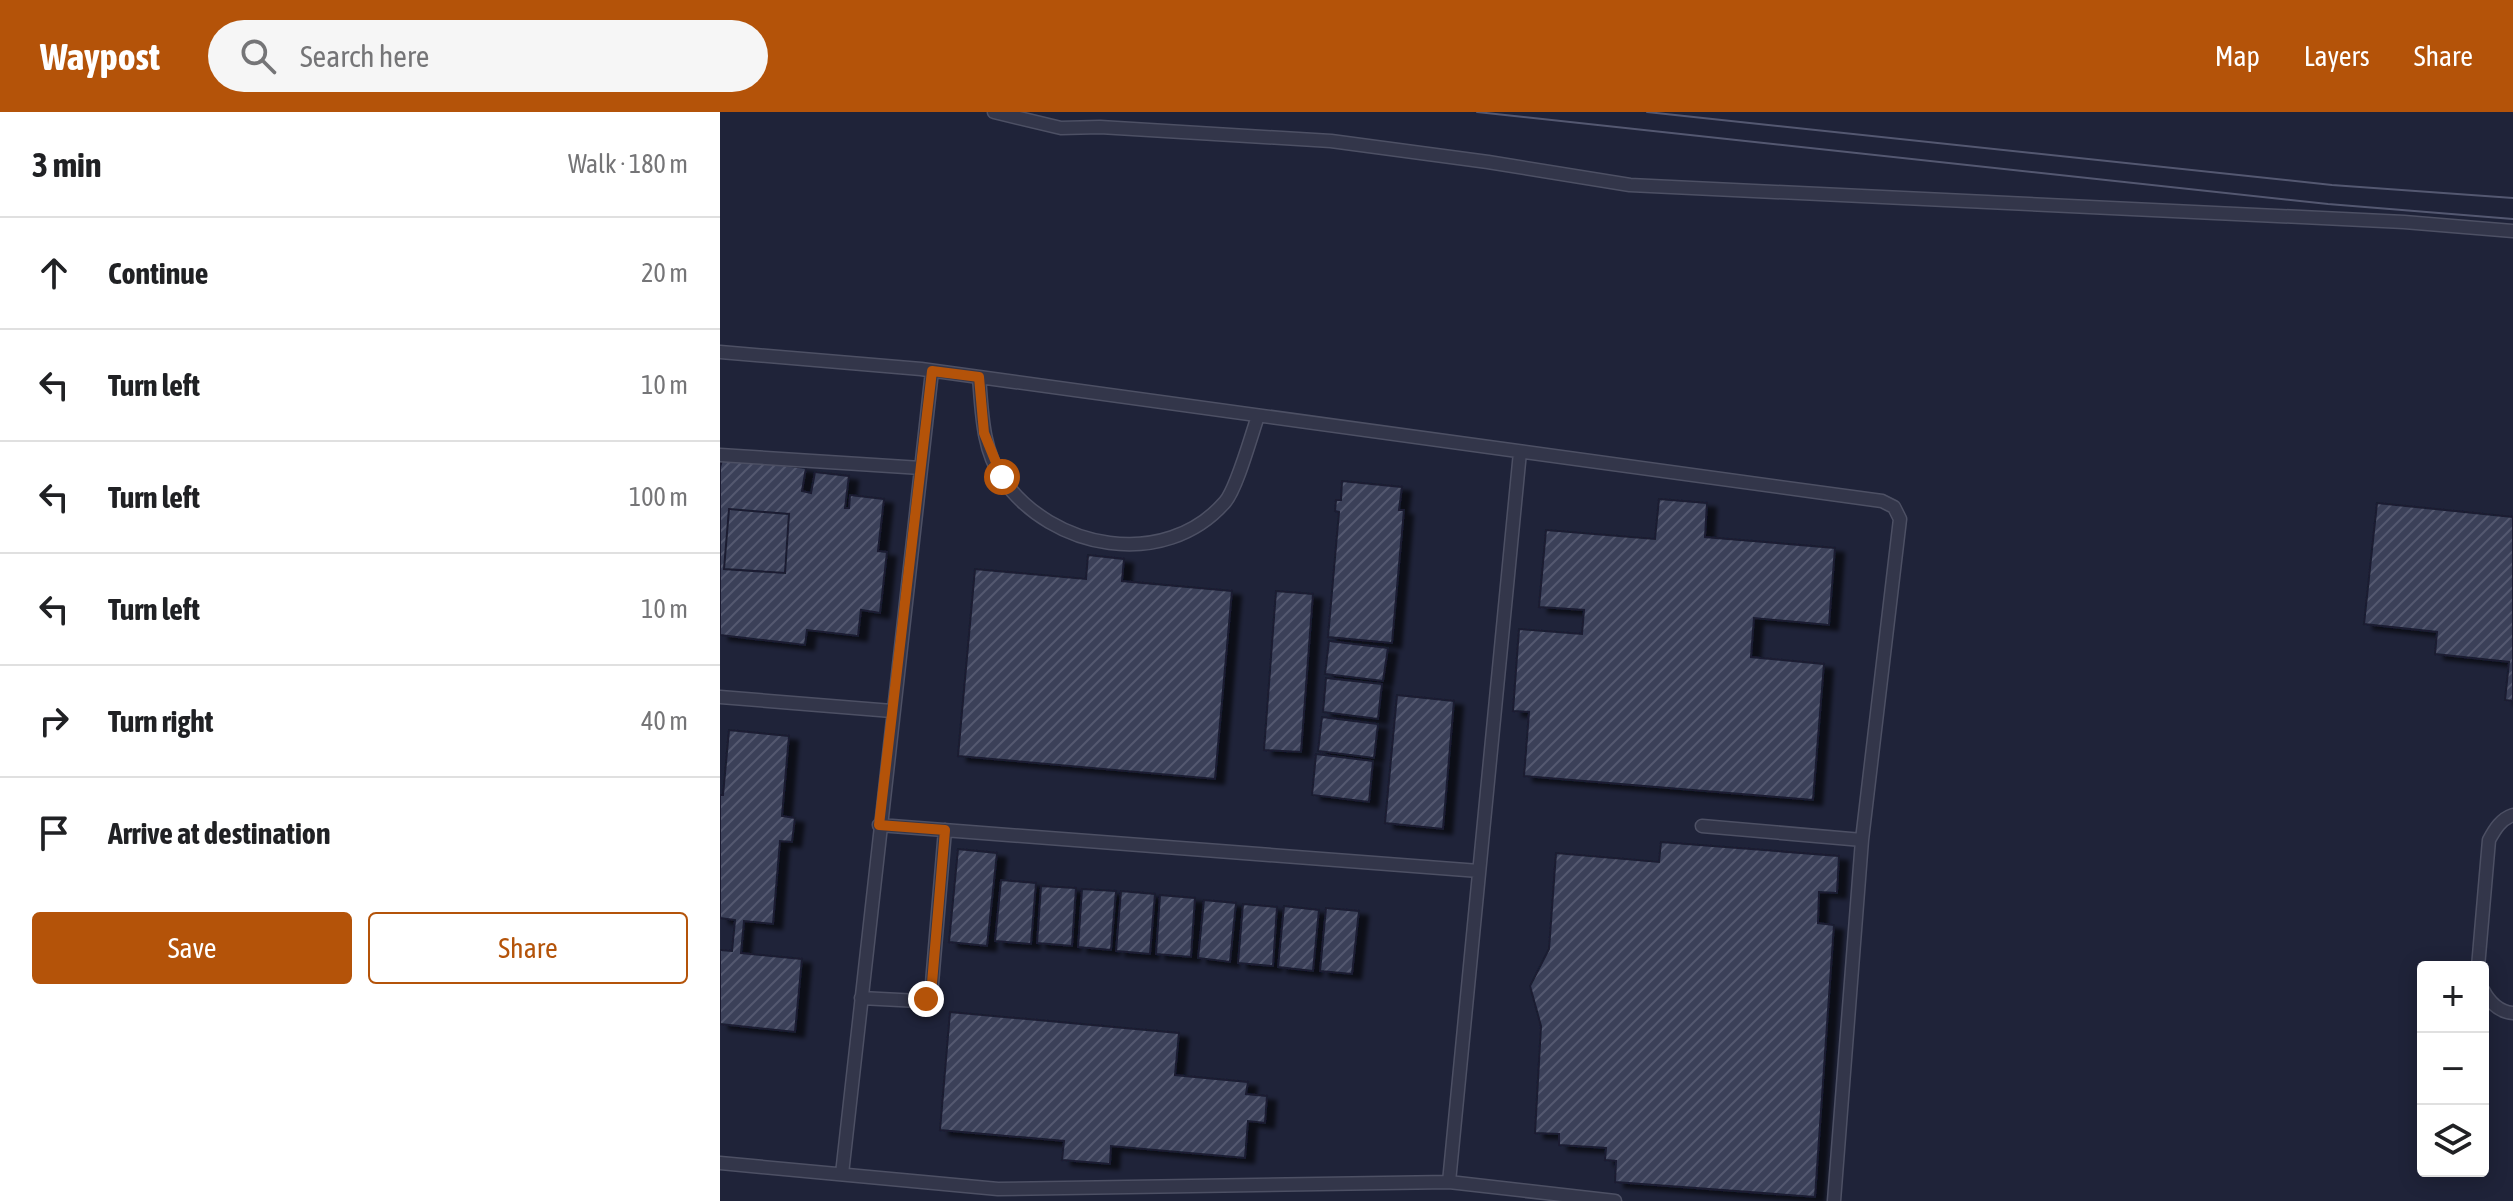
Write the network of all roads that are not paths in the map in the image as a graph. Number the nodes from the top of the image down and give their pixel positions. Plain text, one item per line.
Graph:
1 (994, 112) edge
2 (2513, 231) edge
3 (720, 352) edge
4 (932, 371) junction
5 (979, 377) junction
6 (1258, 416) junction
7 (1520, 452) junction
8 (720, 455) edge
9 (921, 468) junction
10 (720, 697) edge
11 (892, 711) junction
12 (2513, 815) edge
13 (879, 825) junction
14 (1702, 826) dead end
15 (945, 830) junction
16 (1862, 840) junction
17 (1479, 871) junction
18 (2479, 961) edge
19 (861, 998) junction
20 (2489, 1002) edge
21 (2513, 1013) edge
22 (720, 1163) edge
23 (842, 1174) junction
24 (1449, 1182) junction
25 (1615, 1201) edge
26 (1834, 1201) edge

1 - 2 lane
3 - 4 lane
4 - 5 lane
4 - 9 lane
5 - 6 lane
5 - 6 lane
6 - 7 lane
7 - 16 lane
7 - 17 lane
8 - 9 lane
9 - 11 lane
10 - 11 lane
11 - 13 lane
12 - 18 lane
13 - 15 lane
13 - 19 lane
14 - 16 lane
15 - 17 lane
15 - 19 lane
16 - 26 lane
17 - 24 lane
19 - 23 lane
20 - 21 lane
22 - 23 lane
23 - 24 lane
24 - 25 lane

